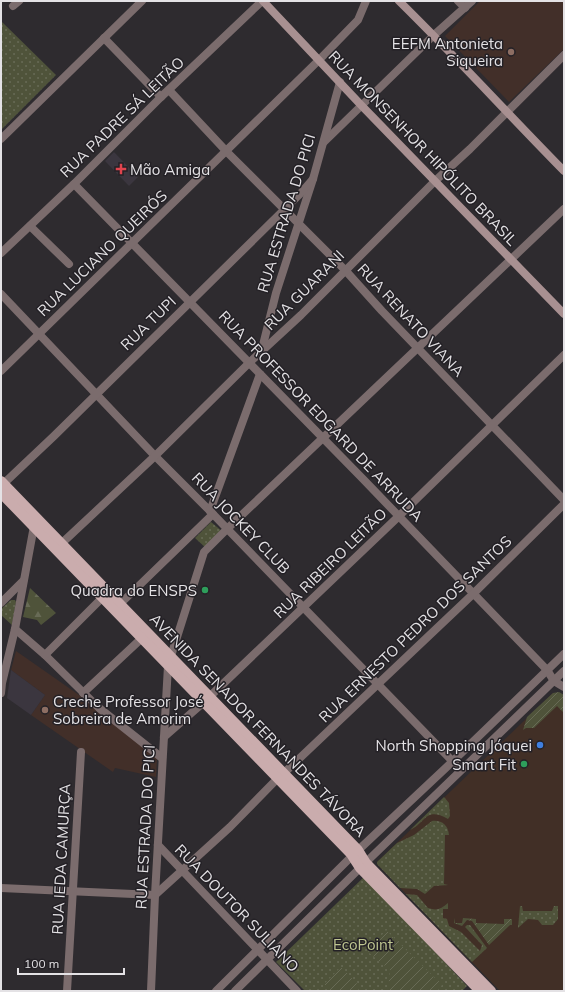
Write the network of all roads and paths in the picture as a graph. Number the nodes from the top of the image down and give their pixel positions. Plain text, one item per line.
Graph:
1 (142, 1) edge
2 (263, 1) edge
3 (366, 1) edge
4 (399, 1) edge
5 (458, 1) edge
6 (472, 1) edge
7 (465, 8) junction
8 (434, 35) junction
9 (104, 38) junction
10 (564, 55) edge
11 (319, 60) junction
12 (340, 82) junction
13 (169, 90) junction
14 (160, 97) junction
15 (361, 105) junction
16 (506, 112) junction
17 (1, 139) edge
18 (324, 142) junction
19 (227, 152) junction
20 (564, 171) edge
21 (313, 179) junction
22 (435, 181) junction
23 (74, 184) junction
24 (284, 209) junction
25 (564, 209) edge
26 (298, 225) junction
27 (30, 226) junction
28 (132, 244) junction
29 (1, 253) edge
30 (512, 260) junction
31 (69, 264) dead end
32 (345, 270) junction
33 (1, 294) edge
34 (190, 302) junction
35 (564, 314) edge
36 (40, 334) junction
37 (417, 348) junction
38 (261, 353) junction
39 (564, 355) edge
40 (249, 363) junction
41 (1, 371) edge
42 (260, 374) junction
43 (96, 394) junction
44 (492, 426) junction
45 (323, 439) junction
46 (156, 456) junction
47 (2, 486) edge
48 (564, 500) edge
49 (564, 504) edge
50 (212, 512) junction
51 (399, 516) junction
52 (34, 526) junction
53 (227, 529) junction
54 (62, 543) junction
55 (23, 581) junction
56 (473, 594) junction
57 (103, 597) junction
58 (1, 602) edge
59 (120, 604) junction
60 (304, 607) junction
61 (15, 629) junction
62 (142, 638) junction
63 (564, 654) edge
64 (45, 655) junction
65 (169, 661) junction
66 (547, 670) junction
67 (564, 673) edge
68 (554, 681) junction
69 (377, 683) junction
70 (1, 684) edge
71 (564, 687) edge
72 (1, 693) edge
73 (83, 693) junction
74 (207, 699) junction
75 (164, 737) junction
76 (81, 752) dead end
77 (162, 758) junction
78 (452, 762) junction
79 (461, 770) junction
80 (281, 775) junction
81 (158, 845) junction
82 (355, 853) junction
83 (363, 865) junction
84 (183, 871) junction
85 (1, 888) edge
86 (73, 890) junction
87 (155, 895) junction
88 (258, 951) junction
89 (267, 960) junction
90 (67, 991) edge
91 (151, 991) edge
92 (216, 991) edge
93 (235, 991) edge
94 (297, 991) edge
95 (480, 991) edge
96 (491, 991) edge

1 - 9 street
2 - 11 main road, RUA MONSENHOR HIPÓLITO BRASIL
2 - 13 street, RUA PADRE SÁ LEITÃO
3 - 11 street, RUA LUCIANO QUEIRÓS
4 - 8 main road
5 - 7 street
6 - 7 street
7 - 8 street
8 - 15 street
8 - 16 main road
9 - 14 street
9 - 17 street
10 - 16 street, RUA GUARANI
11 - 12 main road, RUA MONSENHOR HIPÓLITO BRASIL
11 - 19 street, RUA LUCIANO QUEIRÓS
12 - 15 main road, RUA MONSENHOR HIPÓLITO BRASIL
12 - 18 street, RUA ESTRADA DO PICI
13 - 14 street, RUA PADRE SÁ LEITÃO
13 - 19 street, RUA RENATO VIANA
14 - 23 street, RUA PADRE SÁ LEITÃO
15 - 18 street
15 - 22 main road, RUA MONSENHOR HIPÓLITO BRASIL
16 - 20 main road
16 - 22 street, RUA GUARANI
18 - 21 street, RUA ESTRADA DO PICI
19 - 24 street, RUA RENATO VIANA
19 - 28 street, RUA LUCIANO QUEIRÓS
21 - 24 street, RUA TUPI
21 - 26 street, RUA ESTRADA DO PICI
22 - 30 main road, RUA MONSENHOR HIPÓLITO BRASIL
22 - 32 street, RUA GUARANI
23 - 27 street, RUA PADRE SÁ LEITÃO
23 - 28 street, RUA PROFESSOR EDGARD DE ARRUDA
24 - 26 street, RUA RENATO VIANA
24 - 34 street, RUA TUPI
25 - 30 street, RUA ESTRADA DO PICI
26 - 32 street, RUA RENATO VIANA
26 - 38 street, RUA ESTRADA DO PICI
27 - 29 street, RUA PADRE SÁ LEITÃO
27 - 31 street
28 - 34 street, RUA PROFESSOR EDGARD DE ARRUDA
28 - 36 street, RUA LUCIANO QUEIRÓS
30 - 35 main road, RUA MONSENHOR HIPÓLITO BRASIL
30 - 37 street, RUA ESTRADA DO PICI
32 - 37 street, RUA RENATO VIANA
32 - 38 street, RUA GUARANI
33 - 36 street, RUA JOCKEY CLUB
34 - 40 street, RUA PROFESSOR EDGARD DE ARRUDA
34 - 43 street, RUA TUPI
36 - 41 street, RUA LUCIANO QUEIRÓS
36 - 43 street, RUA JOCKEY CLUB
37 - 44 street, RUA RENATO VIANA
37 - 45 street, RUA ESTRADA DO PICI
38 - 40 street, RUA GUARANI
39 - 44 street, RUA RIBEIRO LEITÃO
40 - 42 street, RUA PROFESSOR EDGARD DE ARRUDA
40 - 46 street, RUA GUARANI
42 - 45 street, RUA PROFESSOR EDGARD DE ARRUDA
42 - 50 street
43 - 46 street, RUA JOCKEY CLUB
43 - 47 street, RUA TUPI
44 - 48 street, RUA RENATO VIANA
44 - 51 street, RUA RIBEIRO LEITÃO
45 - 51 street, RUA PROFESSOR EDGARD DE ARRUDA
45 - 53 street, RUA ESTRADA DO PICI
46 - 50 street, RUA JOCKEY CLUB
46 - 54 street, RUA GUARANI
47 - 52 main road, AVENIDA SENADOR FERNANDES TÁVORA
47 - 54 main road, AVENIDA SENADOR FERNANDES TÁVORA
49 - 56 street, RUA ERNESTO PEDRO DOS SANTOS
50 - 53 street, RUA JOCKEY CLUB
50 - 59 street
51 - 56 street, RUA PROFESSOR EDGARD DE ARRUDA
51 - 60 street, RUA RIBEIRO LEITÃO
52 - 55 street
52 - 57 main road, AVENIDA SENADOR FERNANDES TÁVORA
53 - 60 street, RUA JOCKEY CLUB
53 - 65 street, RUA ESTRADA DO PICI
54 - 59 main road, AVENIDA SENADOR FERNANDES TÁVORA
55 - 58 street
55 - 61 street
56 - 66 street, RUA PROFESSOR EDGARD DE ARRUDA
56 - 69 street, RUA ERNESTO PEDRO DOS SANTOS
57 - 62 main road, AVENIDA SENADOR FERNANDES TÁVORA
57 - 64 street
59 - 65 main road, AVENIDA SENADOR FERNANDES TÁVORA
60 - 69 street, RUA JOCKEY CLUB
60 - 74 street, RUA RIBEIRO LEITÃO
61 - 64 street
61 - 70 street
62 - 65 main road, AVENIDA SENADOR FERNANDES TÁVORA
62 - 73 street
63 - 66 street
64 - 73 street
65 - 74 main road, AVENIDA SENADOR FERNANDES TÁVORA
65 - 75 street, RUA ESTRADA DO PICI
66 - 67 street
66 - 68 street, RUA PROFESSOR EDGARD DE ARRUDA
66 - 78 street
67 - 68 street
68 - 71 street
68 - 79 street
69 - 78 street, RUA JOCKEY CLUB
69 - 80 street, RUA ERNESTO PEDRO DOS SANTOS
70 - 72 street
73 - 77 street
74 - 75 street, RUA RIBEIRO LEITÃO
74 - 80 main road, AVENIDA SENADOR FERNANDES TÁVORA
75 - 77 street, RUA ESTRADA DO PICI
76 - 86 street, RUA IEDA CAMURÇA
77 - 81 street, RUA ESTRADA DO PICI
78 - 79 street, RUA JOCKEY CLUB
78 - 82 street
79 - 83 street
80 - 82 main road, AVENIDA SENADOR FERNANDES TÁVORA
80 - 84 street, RUA ERNESTO PEDRO DOS SANTOS
81 - 84 street, RUA DOUTOR SULIANO
81 - 87 street, RUA ESTRADA DO PICI
82 - 83 main road, AVENIDA SENADOR FERNANDES TÁVORA
82 - 88 street
83 - 89 street
83 - 95 main road, AVENIDA SENADOR FERNANDES TÁVORA
83 - 96 main road, AVENIDA SENADOR FERNANDES TÁVORA
84 - 87 street, RUA ERNESTO PEDRO DOS SANTOS
84 - 88 street, RUA DOUTOR SULIANO
85 - 86 street
86 - 87 street
86 - 90 street, RUA IEDA CAMURÇA
87 - 91 street, RUA ESTRADA DO PICI
88 - 89 street, RUA DOUTOR SULIANO
88 - 92 street
89 - 93 street
89 - 94 street, RUA DOUTOR SULIANO

